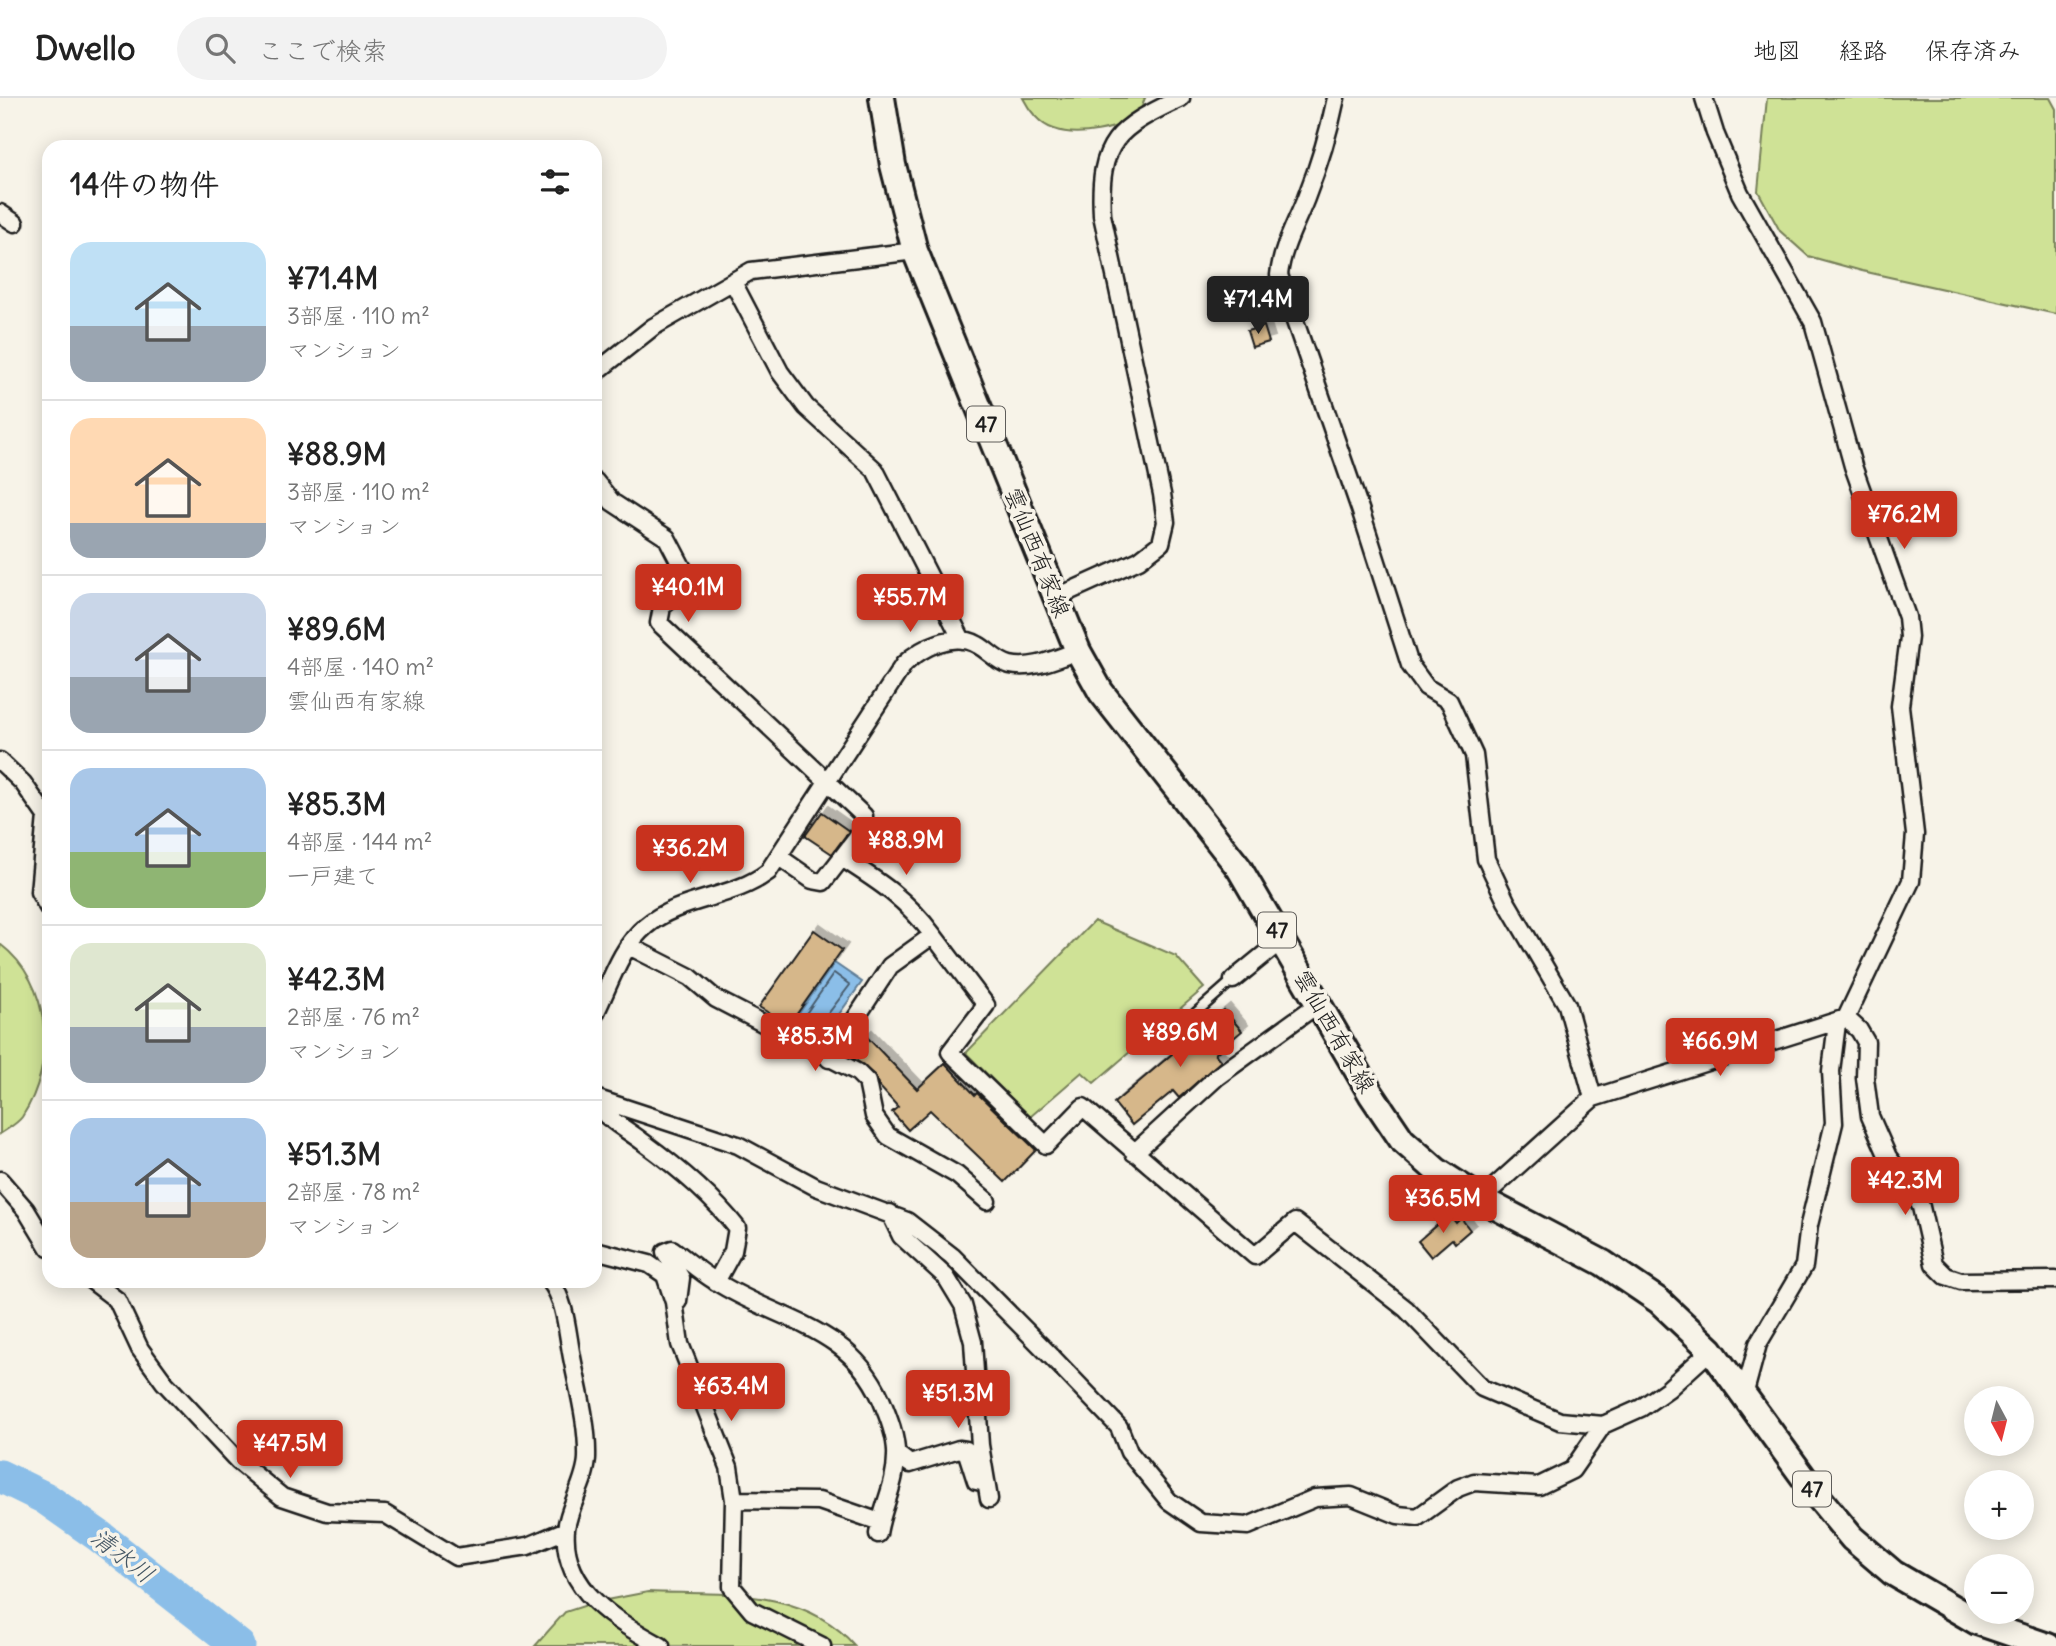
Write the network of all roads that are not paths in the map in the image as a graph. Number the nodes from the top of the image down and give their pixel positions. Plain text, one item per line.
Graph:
1 (882, 98) edge
2 (1181, 98) edge
3 (1336, 98) edge
4 (1704, 98) edge
5 (0, 213) edge
6 (15, 223) dead end
7 (915, 251) junction
8 (733, 282) junction
9 (602, 367) edge
10 (602, 490) edge
11 (1057, 597) junction
12 (962, 640) junction
13 (1078, 651) junction
14 (0, 761) edge
15 (828, 785) junction
16 (42, 810) edge
17 (779, 857) junction
18 (842, 858) junction
19 (933, 935) junction
20 (1282, 940) junction
21 (629, 946) junction
22 (1233, 980) joint
23 (602, 1000) edge
24 (1318, 1003) junction
25 (1841, 1021) junction
26 (1166, 1039) dead end
27 (829, 1059) junction
28 (1593, 1098) junction
29 (602, 1099) edge
30 (602, 1113) edge
31 (1134, 1153) junction
32 (0, 1180) edge
33 (1481, 1199) junction
34 (987, 1201) dead end
35 (890, 1213) junction
36 (42, 1236) edge
37 (602, 1252) edge
38 (2056, 1280) edge
39 (716, 1282) junction
40 (101, 1288) edge
41 (553, 1288) edge
42 (674, 1302) junction
43 (1711, 1350) junction
44 (1745, 1392) junction
45 (1603, 1425) junction
46 (897, 1454) junction
47 (986, 1483) junction
48 (989, 1499) dead end
49 (734, 1500) junction
50 (566, 1530) junction
51 (661, 1646) edge
52 (822, 1646) edge
53 (2048, 1646) edge

1 - 7 main road, 雲仙西有家線 / 47
2 - 11 street
3 - 28 street
4 - 25 street
5 - 6 street
7 - 8 street
7 - 11 main road, 雲仙西有家線 / 47
8 - 9 street
8 - 12 street
10 - 15 street
11 - 13 main road, 雲仙西有家線 / 47
12 - 13 street
12 - 15 street
13 - 20 main road, 雲仙西有家線 / 47
14 - 16 street
15 - 17 street
15 - 18 street
17 - 18 street
17 - 21 street
18 - 19 street
19 - 27 street
19 - 31 street
20 - 22 street
20 - 24 main road, 雲仙西有家線 / 47
21 - 23 street
21 - 27 street
22 - 26 lane
24 - 31 street
24 - 33 main road, 雲仙西有家線 / 47
25 - 28 street
25 - 38 street
25 - 44 street
27 - 34 street
28 - 33 street
29 - 35 street
30 - 39 street
31 - 45 street
32 - 36 street
33 - 43 main road, 雲仙西有家線 / 47
35 - 45 street
35 - 47 street
37 - 42 street
39 - 42 street
39 - 46 street
40 - 50 street
41 - 50 street
42 - 49 street
43 - 44 main road, 雲仙西有家線 / 47
43 - 45 street
44 - 53 main road, 雲仙西有家線 / 47
46 - 47 street
46 - 49 street
47 - 48 street
49 - 52 street
50 - 51 street

